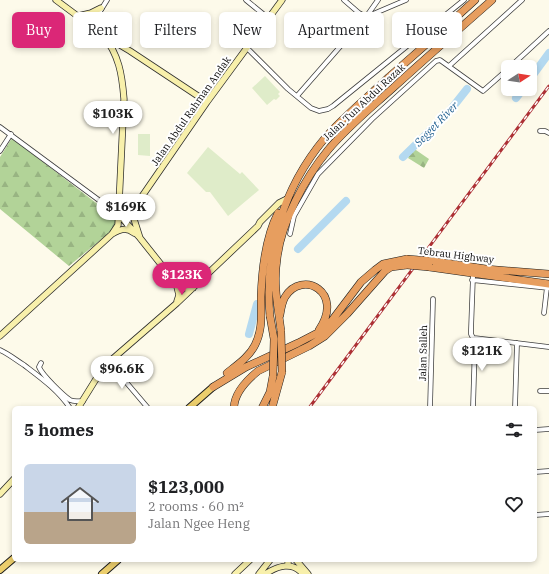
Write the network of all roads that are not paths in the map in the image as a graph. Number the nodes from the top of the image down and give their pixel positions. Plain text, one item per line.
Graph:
1 (56, 0) edge
2 (107, 0) edge
3 (246, 0) edge
4 (282, 0) edge
5 (344, 0) edge
6 (378, 0) edge
7 (406, 0) edge
8 (464, 0) edge
9 (475, 0) edge
10 (492, 0) edge
11 (522, 0) edge
12 (101, 8) junction
13 (73, 12) edge
14 (93, 12) edge
15 (99, 12) edge
16 (261, 12) edge
17 (273, 12) edge
18 (358, 12) edge
19 (370, 12) edge
20 (378, 12) edge
21 (549, 31) edge
22 (112, 48) edge
23 (122, 48) edge
24 (126, 48) edge
25 (245, 48) edge
26 (247, 48) edge
27 (339, 48) edge
28 (116, 54) junction
29 (518, 60) edge
30 (449, 66) junction
31 (501, 75) edge
32 (297, 96) junction
33 (207, 102) junction
34 (367, 112) junction
35 (373, 118) junction
36 (0, 127) edge
37 (351, 127) junction
38 (361, 130) junction
39 (540, 131) dead end
40 (549, 133) edge
41 (11, 134) junction
42 (0, 151) edge
43 (287, 199) junction
44 (119, 214) junction
45 (258, 226) junction
46 (273, 226) junction
47 (112, 234) junction
48 (290, 234) dead end
49 (140, 238) junction
50 (407, 262) junction
51 (431, 264) junction
52 (505, 274) junction
53 (549, 274) edge
54 (494, 276) junction
55 (473, 278) junction
56 (176, 282) junction
57 (548, 286) edge
58 (194, 287) junction
59 (432, 299) dead end
60 (177, 303) junction
61 (544, 313) dead end
62 (279, 318) junction
63 (317, 333) junction
64 (0, 336) edge
65 (474, 338) junction
66 (516, 343) junction
67 (255, 344) junction
68 (549, 347) edge
69 (0, 350) edge
70 (109, 362) junction
71 (256, 362) junction
72 (41, 363) dead end
73 (271, 365) junction
74 (213, 387) junction
75 (549, 390) edge
76 (540, 391) dead end
77 (83, 401) junction
78 (69, 406) edge
79 (79, 406) edge
80 (146, 406) edge
81 (191, 406) edge
82 (234, 406) edge
83 (263, 406) edge
84 (273, 406) edge
85 (430, 406) edge
86 (473, 406) edge
87 (515, 406) edge
88 (549, 429) edge
89 (537, 430) edge
90 (549, 471) edge
91 (537, 472) edge
92 (12, 481) edge
93 (0, 494) edge
94 (549, 514) edge
95 (537, 515) edge
96 (12, 560) edge
97 (116, 562) edge
98 (248, 562) edge
99 (268, 562) edge
100 (298, 562) edge
101 (288, 563) edge
102 (0, 570) edge
103 (102, 574) edge
104 (235, 574) edge
105 (259, 574) edge
106 (265, 574) edge
107 (303, 574) edge
108 (308, 574) edge

1 - 13 street
2 - 12 street
3 - 16 street
4 - 17 street, Jalan Abdul Rahman Andak
5 - 18 street
6 - 19 street
7 - 20 street
8 - 32 street
9 - 43 highway, Jalan Tun Abdul Razak
10 - 34 highway, Jalan Tun Abdul Razak
11 - 30 street
12 - 14 street
12 - 15 street
21 - 29 street
22 - 28 street
23 - 28 street
24 - 33 street
25 - 33 street, Jalan Abdul Rahman Andak
26 - 32 street
27 - 32 street
28 - 44 street
30 - 31 street
30 - 35 street
33 - 49 street, Jalan Abdul Rahman Andak
34 - 35 street
34 - 37 highway, Jalan Tun Abdul Razak
35 - 38 street
36 - 41 street
37 - 38 street
37 - 62 highway, Jalan Tun Abdul Razak
38 - 48 street
39 - 40 street
41 - 42 street
41 - 44 street
43 - 45 street
43 - 46 highway
43 - 83 highway, Jalan Tun Abdul Razak, bridge
44 - 47 street
44 - 49 street
45 - 46 street
45 - 58 street
46 - 67 highway
47 - 49 street
47 - 64 street
49 - 56 street
50 - 51 highway, Tebrau Highway, bridge
50 - 63 highway, Tebrau Highway
50 - 73 highway, Tebrau Highway
51 - 52 highway, Tebrau Highway
51 - 54 highway, Tebrau Highway
52 - 53 highway, Tebrau Highway
52 - 54 highway, Tebrau Highway
52 - 57 highway, Tebrau Highway
54 - 55 highway
55 - 57 street
55 - 65 street
56 - 58 street
56 - 60 street
57 - 61 street
58 - 60 street
59 - 85 street, Jalan Salleh
60 - 70 street
62 - 63 highway
62 - 84 highway, Jalan Tun Abdul Razak, bridge
63 - 71 highway, Tebrau Highway
65 - 66 street
65 - 86 street
66 - 68 street
66 - 87 street
67 - 71 highway
67 - 74 highway
69 - 78 street
70 - 77 street
70 - 80 street
71 - 73 highway
71 - 74 highway, Tebrau Highway
72 - 77 street
73 - 82 highway, Tebrau Highway
74 - 81 main road
75 - 76 street
77 - 79 street
88 - 89 street
90 - 91 street
92 - 93 street
94 - 95 street
96 - 102 main road
97 - 103 main road
98 - 104 street
99 - 105 street
100 - 108 street
101 - 106 street
101 - 107 street

